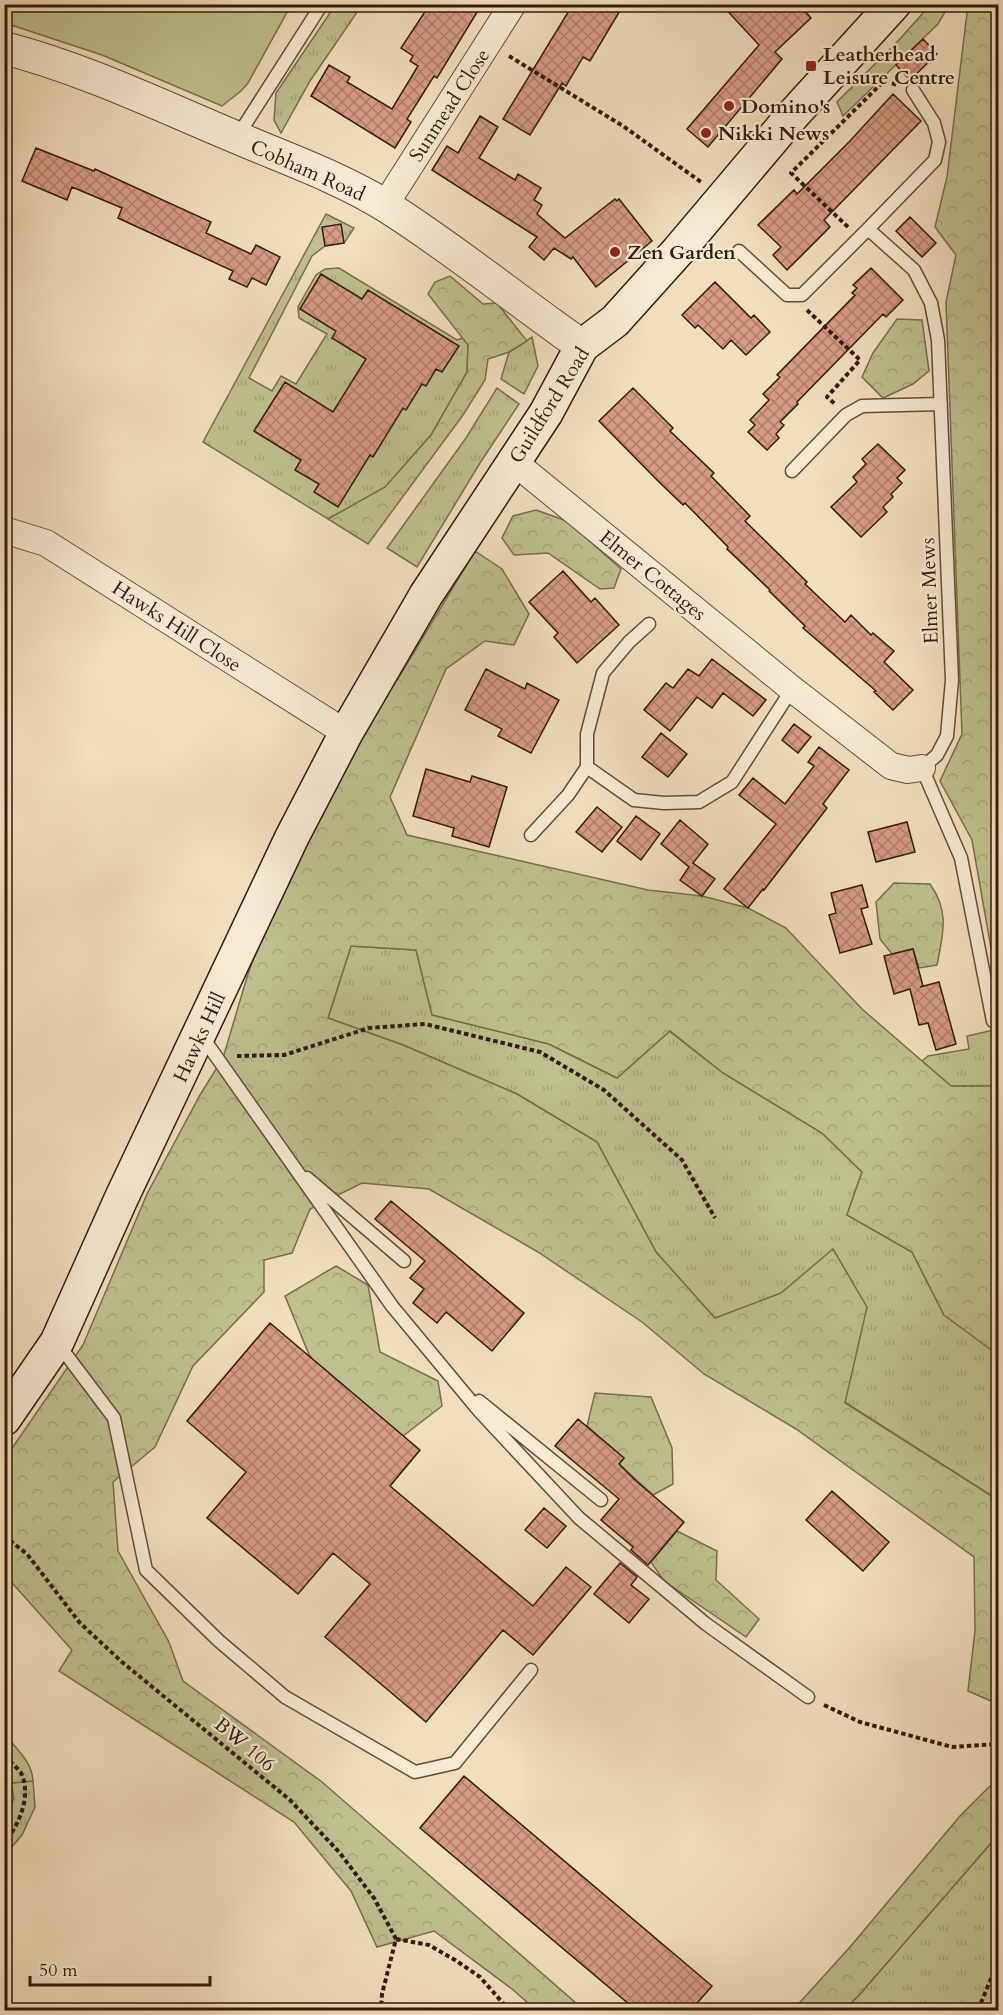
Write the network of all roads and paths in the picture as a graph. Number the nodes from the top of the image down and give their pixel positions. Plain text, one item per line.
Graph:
1 (322, 4) edge
2 (513, 4) edge
3 (894, 4) edge
4 (488, 43) junction
5 (4, 48) edge
6 (913, 90) joint
7 (237, 138) junction
8 (723, 198) junction
9 (385, 205) junction
10 (864, 233) junction
11 (740, 251) dead end
12 (792, 295) junction
13 (582, 346) junction
14 (941, 404) junction
15 (846, 415) junction
16 (514, 462) junction
17 (792, 471) dead end
18 (4, 530) edge
19 (649, 624) dead end
20 (792, 689) junction
21 (346, 733) junction
22 (587, 767) junction
23 (922, 768) junction
24 (531, 835) dead end
25 (993, 1021) dead end
26 (200, 1035) junction
27 (291, 1164) junction
28 (715, 1218) dead end
29 (404, 1261) dead end
30 (57, 1342) junction
31 (456, 1382) junction
32 (4, 1419) edge
33 (602, 1500) dead end
34 (4, 1536) edge
35 (531, 1670) dead end
36 (808, 1697) joint
37 (999, 1744) edge
38 (4, 1756) edge
39 (4, 1843) edge
40 (396, 1940) junction
41 (999, 1962) edge
42 (381, 2010) edge
43 (438, 2010) edge
44 (470, 2010) edge
45 (509, 2010) edge
46 (978, 2010) edge

1 - 7 lane
2 - 4 street, Sunmead Close
3 - 8 main road, Guildford Road
4 - 8 path
4 - 9 street, Sunmead Close
5 - 7 street, Cobham Road
6 - 10 lane
6 - 10 path
7 - 9 street, Cobham Road
8 - 13 main road, Guildford Road
9 - 13 street, Cobham Road
10 - 12 lane
10 - 14 lane, Elmer Mews
11 - 12 lane
12 - 15 path
13 - 16 main road, Guildford Road
14 - 15 lane
14 - 23 lane, Elmer Mews
15 - 17 lane
16 - 20 street, Elmer Cottages
16 - 21 main road, Guildford Road
18 - 21 street, Hawks Hill Close
19 - 22 lane
20 - 22 lane
20 - 23 street, Elmer Cottages
21 - 26 main road, Hawks Hill
22 - 24 lane
23 - 25 lane
26 - 27 lane
26 - 28 path
26 - 30 main road, Hawks Hill
27 - 29 lane
27 - 31 lane
30 - 32 main road
30 - 35 lane
31 - 33 lane
31 - 36 lane
34 - 40 path, BW 106
36 - 37 path
38 - 39 path
40 - 42 path
40 - 45 path
41 - 46 path
43 - 44 path

